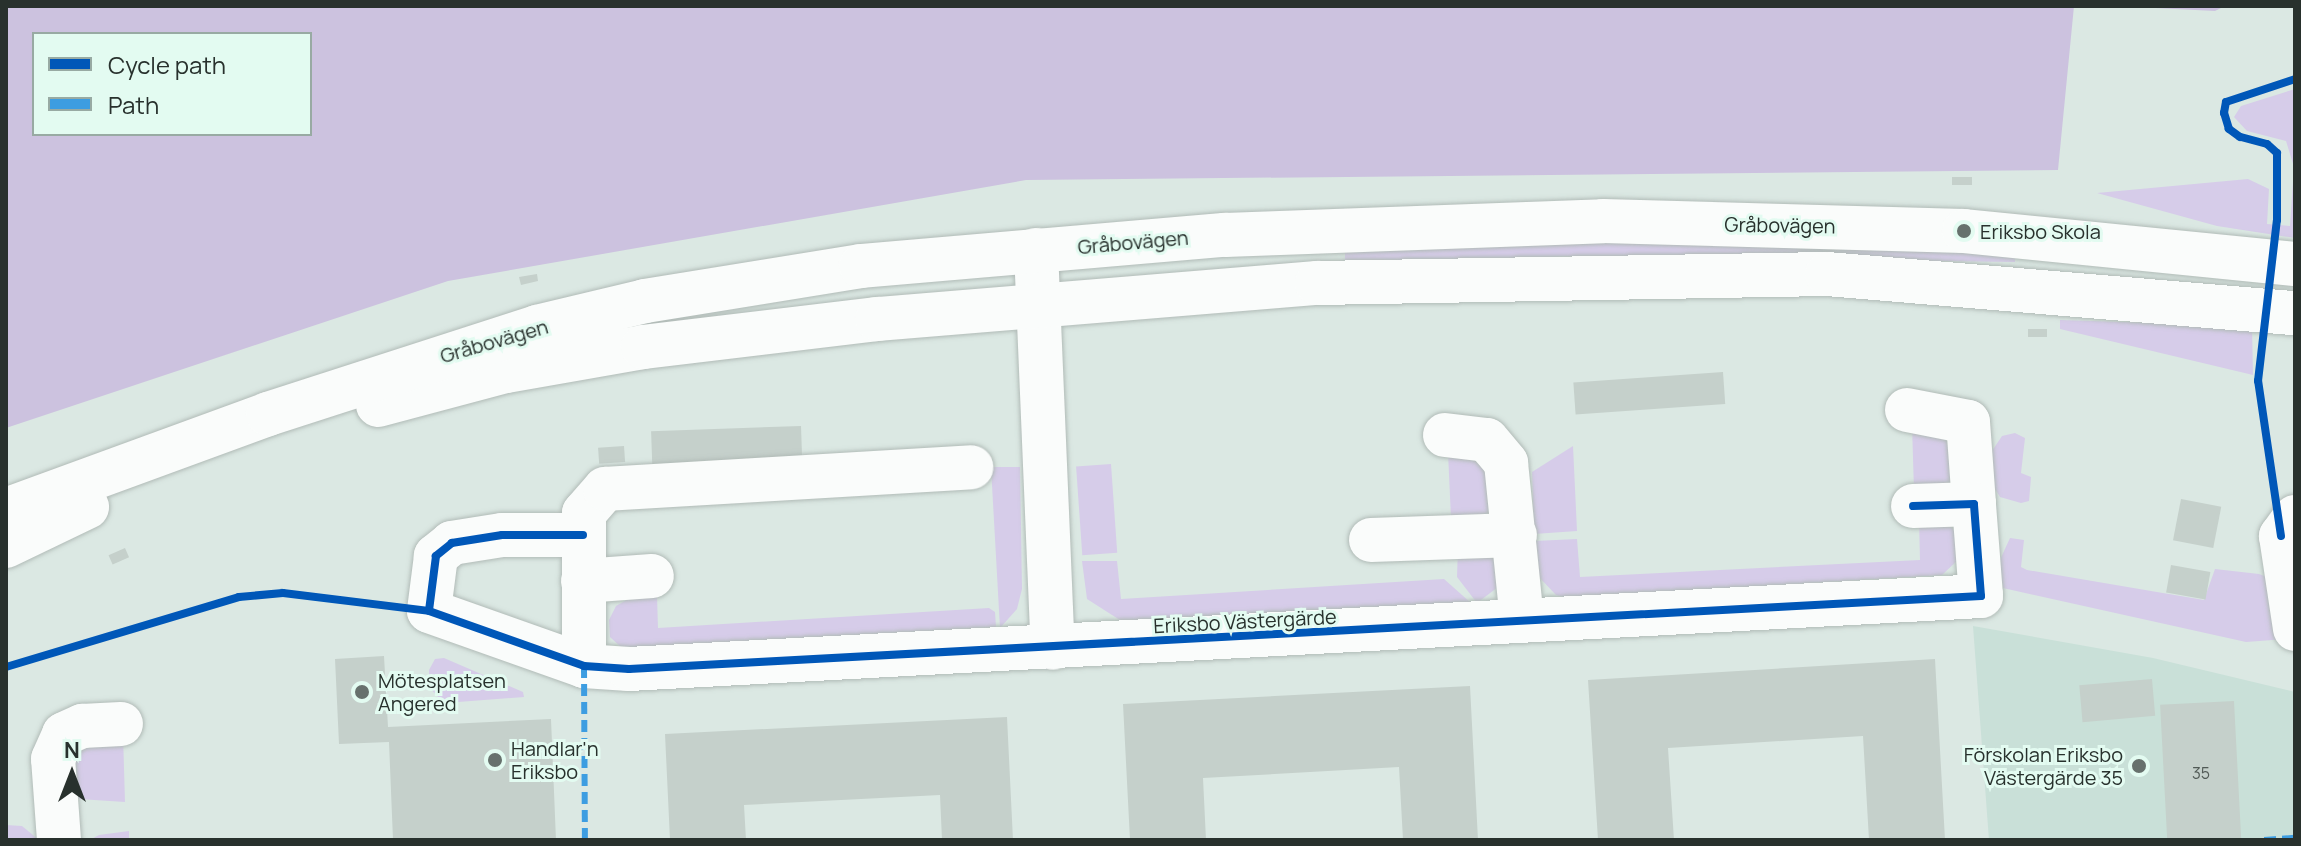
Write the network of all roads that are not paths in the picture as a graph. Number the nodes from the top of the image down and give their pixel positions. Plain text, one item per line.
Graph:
1 (1036, 250) junction
2 (2295, 264) edge
3 (1036, 309) junction
4 (2295, 313) edge
5 (1907, 410) dead end
6 (1445, 435) dead end
7 (971, 467) dead end
8 (1974, 504) junction
9 (1913, 506) dead end
10 (6, 510) edge
11 (2295, 517) edge
12 (583, 535) junction
13 (1515, 535) junction
14 (1371, 540) dead end
15 (6, 546) edge
16 (2290, 574) edge
17 (652, 576) dead end
18 (583, 581) junction
19 (1522, 620) junction
20 (2295, 629) edge
21 (1053, 648) junction
22 (584, 666) junction
23 (121, 724) dead end
24 (59, 840) edge

1 - 2 main road, Gråbovägen
1 - 3 main road
1 - 10 main road, Gråbovägen
3 - 4 main road, Gråbovägen
3 - 15 main road, Gråbovägen
3 - 21 main road
5 - 8 main road, Eriksbo Västergärde
6 - 13 main road
7 - 12 main road
8 - 9 main road
8 - 19 main road, Eriksbo Västergärde
11 - 16 main road
12 - 18 main road
12 - 22 main road, Eriksbo Västergärde
13 - 14 main road
13 - 19 main road
16 - 20 main road
17 - 18 main road
18 - 22 main road
19 - 21 main road, Eriksbo Västergärde
21 - 22 main road, Eriksbo Västergärde
23 - 24 main road

